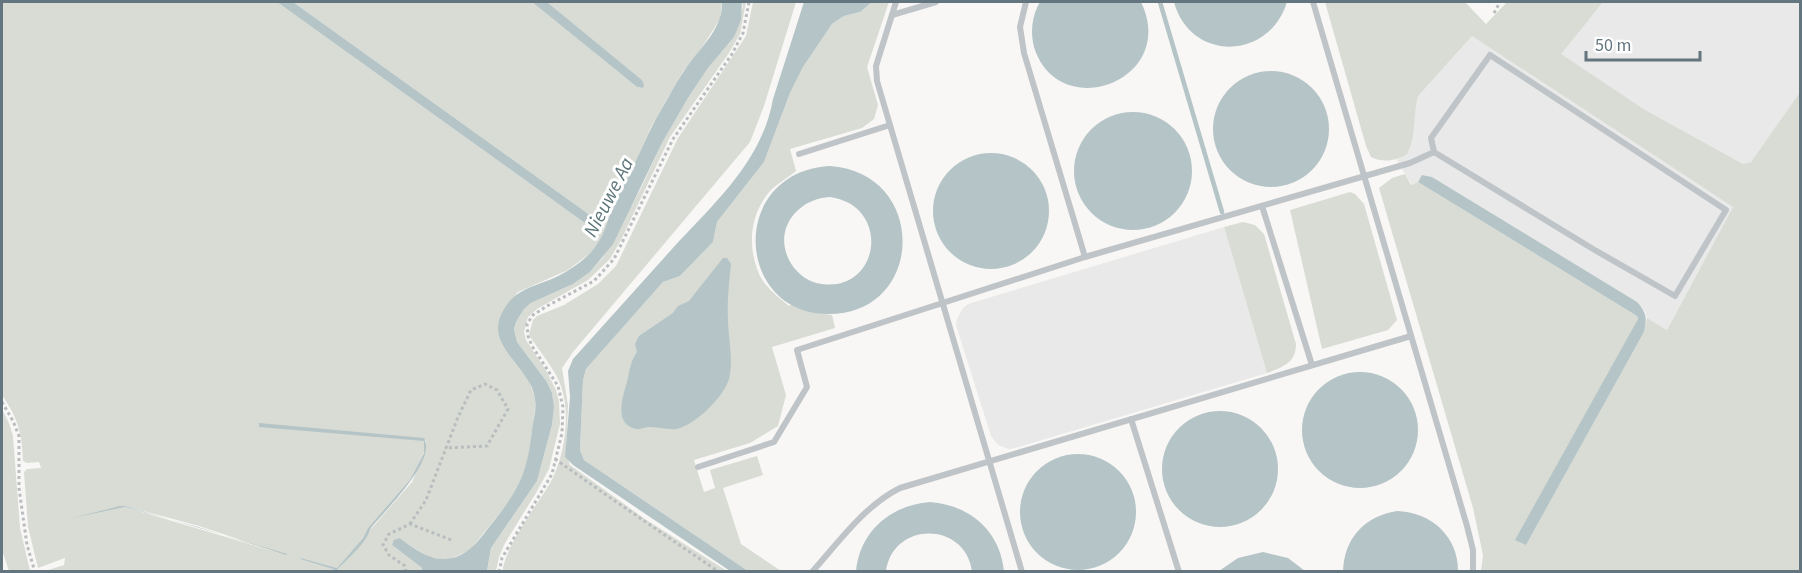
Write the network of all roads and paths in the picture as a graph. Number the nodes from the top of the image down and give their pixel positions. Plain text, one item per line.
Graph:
1 (749, 2) edge
2 (896, 2) edge
3 (936, 2) edge
4 (1026, 2) edge
5 (1313, 2) edge
6 (1500, 2) edge
7 (1494, 13) dead end
8 (892, 15) junction
9 (890, 125) junction
10 (1434, 152) junction
11 (799, 154) dead end
12 (1364, 176) junction
13 (1262, 206) junction
14 (1085, 257) junction
15 (943, 303) junction
16 (1411, 336) junction
17 (1311, 365) junction
18 (2, 402) edge
19 (1131, 419) junction
20 (446, 448) junction
21 (555, 459) junction
22 (990, 461) junction
23 (698, 467) dead end
24 (410, 524) junction
25 (454, 541) dead end
26 (35, 572) edge
27 (406, 572) edge
28 (500, 572) edge
29 (719, 572) edge
30 (812, 572) edge
31 (1022, 572) edge
32 (1179, 572) edge
33 (1473, 572) edge

1 - 21 path
2 - 8 lane
3 - 8 lane
4 - 14 lane
5 - 12 lane
6 - 7 path
8 - 9 lane
9 - 11 lane
9 - 15 lane
10 - 10 lane
10 - 12 lane
12 - 13 lane
12 - 16 lane
13 - 14 lane
13 - 17 lane
14 - 15 lane
15 - 22 lane
15 - 23 lane
16 - 17 lane
16 - 33 lane
17 - 19 lane
18 - 26 path
19 - 22 lane
19 - 32 lane
20 - 20 path
20 - 24 path
21 - 28 path
21 - 29 path
22 - 30 lane
22 - 31 lane
24 - 25 path
24 - 27 path

